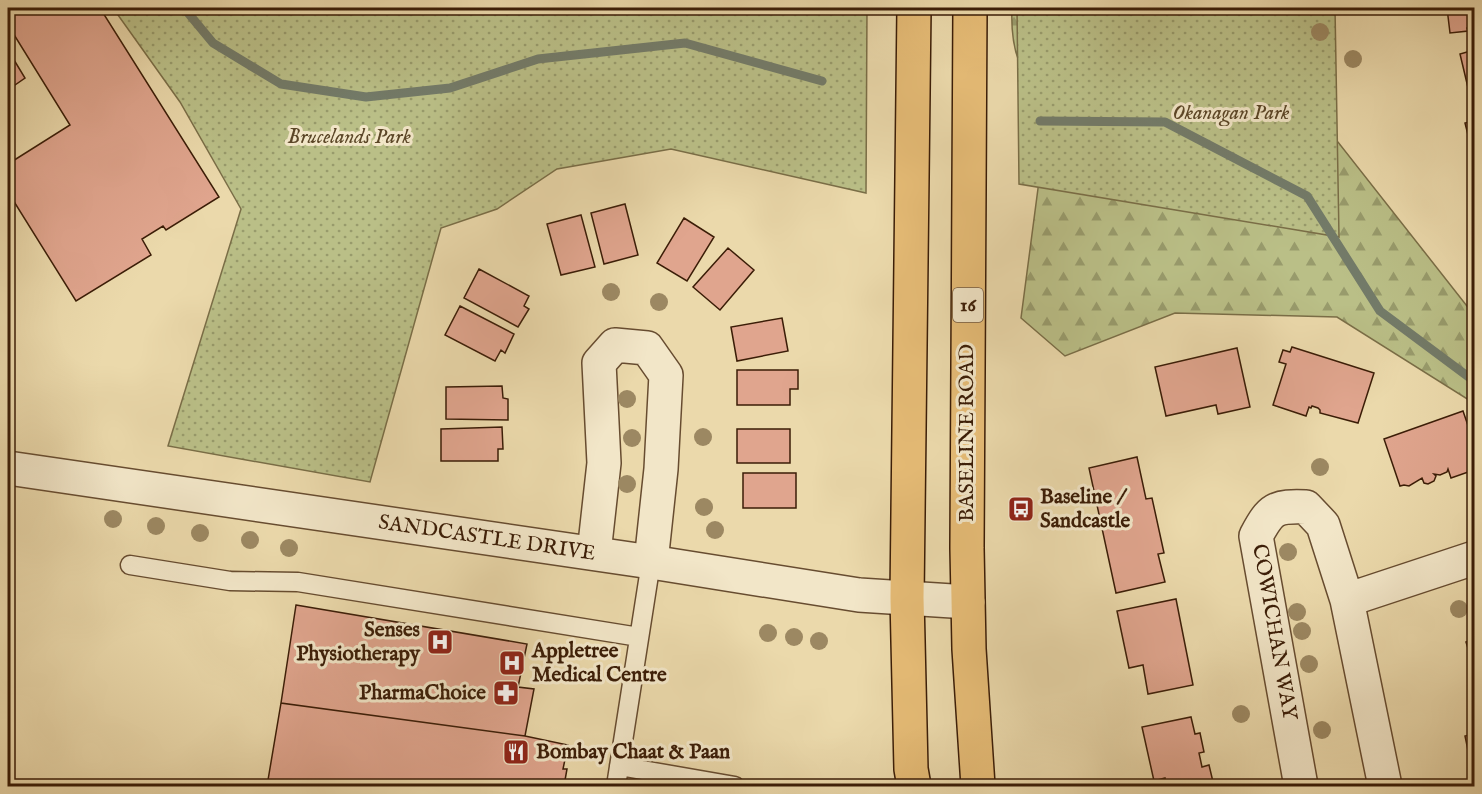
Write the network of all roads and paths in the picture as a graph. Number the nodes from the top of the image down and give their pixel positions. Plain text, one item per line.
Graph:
1 (914, 8) edge
2 (970, 8) edge
3 (8, 468) edge
4 (594, 554) junction
5 (1474, 558) edge
6 (651, 562) junction
7 (130, 565) dead end
8 (907, 598) junction
9 (1347, 600) junction
10 (968, 602) junction
11 (639, 637) junction
12 (619, 766) junction
13 (616, 786) edge
14 (735, 786) edge
15 (914, 786) edge
16 (978, 786) edge
17 (1301, 786) edge
18 (1384, 786) edge

1 - 8 main road
2 - 10 main road, BASELINE ROAD / 16
3 - 4 street, SANDCASTLE DRIVE
4 - 6 street, SANDCASTLE DRIVE
4 - 6 street
5 - 9 street
6 - 8 street, SANDCASTLE DRIVE
6 - 11 lane
7 - 11 lane
8 - 10 street, SANDCASTLE DRIVE
8 - 15 main road
9 - 17 street, COWICHAN WAY
9 - 18 street, COWICHAN WAY
10 - 16 main road, BASELINE ROAD / 16
11 - 12 lane
12 - 13 lane
12 - 14 lane

